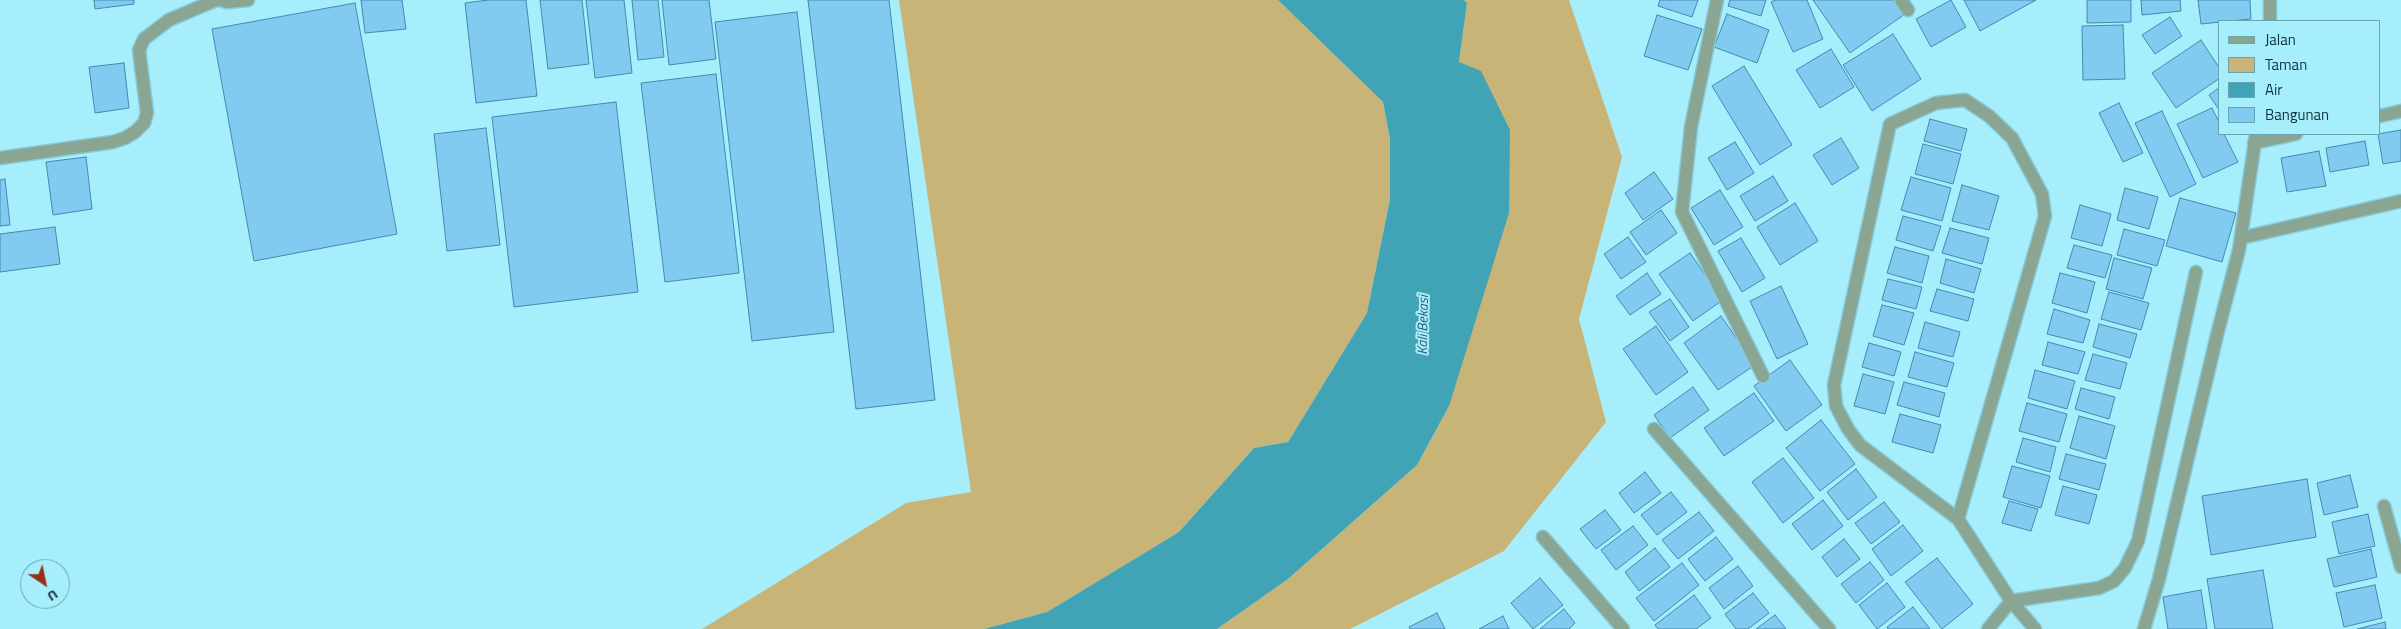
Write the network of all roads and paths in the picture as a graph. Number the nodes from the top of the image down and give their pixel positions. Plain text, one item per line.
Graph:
1 (216, 0) edge
2 (220, 0) edge
3 (248, 0) edge
4 (1717, 0) edge
5 (2270, 0) edge
6 (2270, 20) edge
7 (2401, 111) edge
8 (2381, 116) edge
9 (2286, 135) edge
10 (2255, 138) edge
11 (0, 158) edge
12 (2401, 201) edge
13 (2241, 238) junction
14 (2196, 272) dead end
15 (1763, 376) dead end
16 (1654, 429) dead end
17 (2384, 506) dead end
18 (1958, 519) junction
19 (1543, 537) dead end
20 (2401, 567) edge
21 (2011, 601) junction
22 (1623, 629) edge
23 (1829, 629) edge
24 (1988, 629) edge
25 (2035, 629) edge
26 (2144, 629) edge

1 - 11 street
2 - 3 street
4 - 15 street
5 - 6 street
7 - 8 street
9 - 10 street
10 - 13 street
12 - 13 street
13 - 26 street
14 - 21 street
16 - 23 street
17 - 20 street
18 - 18 street
18 - 21 street
19 - 22 street
21 - 24 street
21 - 25 street

